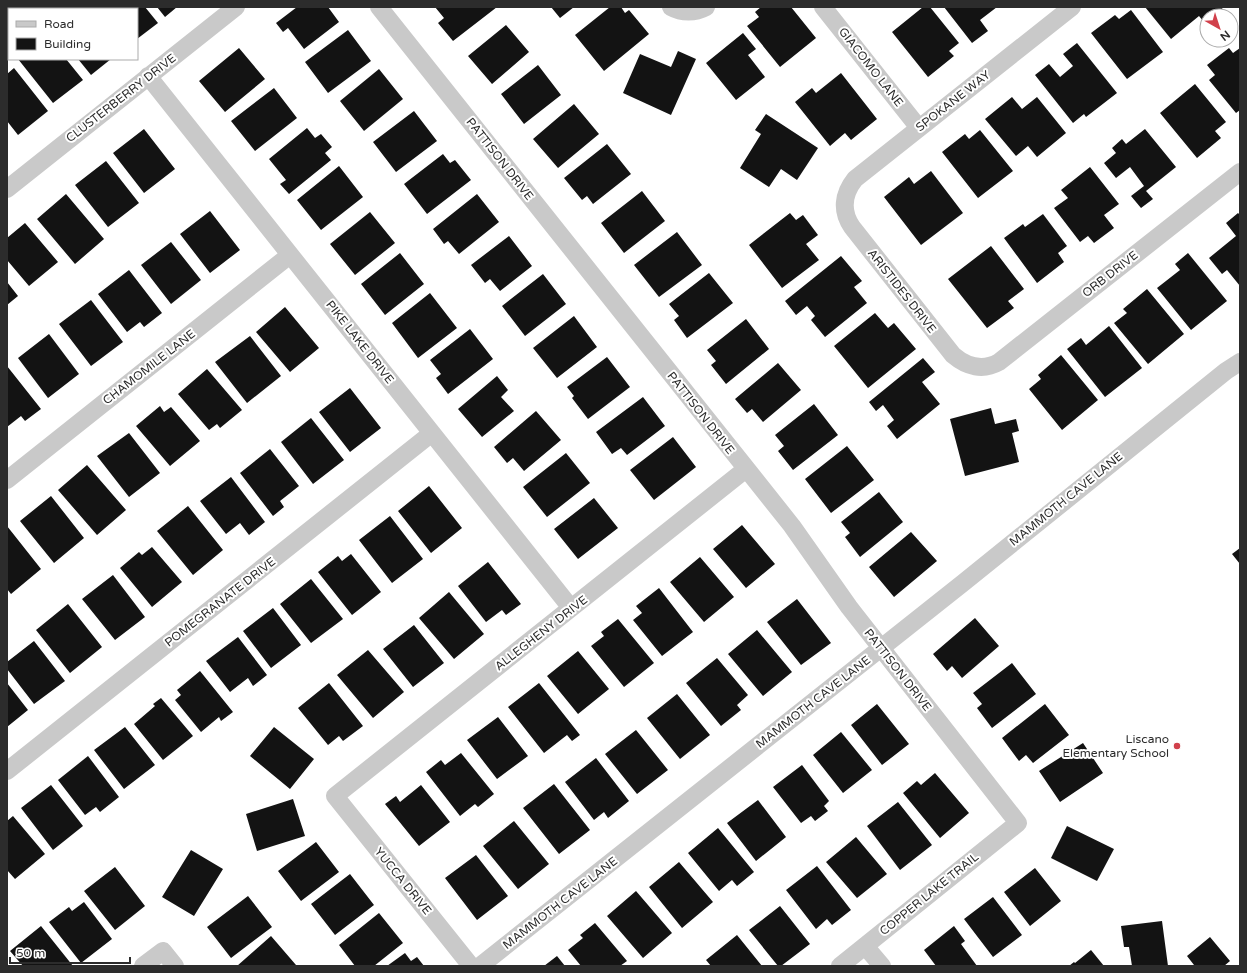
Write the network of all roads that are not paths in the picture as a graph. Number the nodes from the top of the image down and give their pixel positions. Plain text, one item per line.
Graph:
1 (236, 7) edge
2 (379, 7) edge
3 (706, 7) edge
4 (823, 7) edge
5 (1072, 7) edge
6 (678, 9) edge
7 (148, 76) junction
8 (919, 128) junction
9 (1240, 172) edge
10 (7, 189) edge
11 (844, 202) joint
12 (290, 255) junction
13 (1240, 362) edge
14 (976, 367) joint
15 (432, 433) junction
16 (746, 469) junction
17 (7, 480) edge
18 (571, 608) junction
19 (881, 648) junction
20 (7, 772) edge
21 (335, 796) joint
22 (1018, 823) joint
23 (865, 946) junction
24 (143, 966) edge
25 (175, 966) edge
26 (471, 966) edge
27 (480, 966) edge
28 (840, 966) edge
29 (882, 966) edge

1 - 7 street, CLUSTERBERRY DRIVE
2 - 16 street, PATTISON DRIVE
3 - 6 street
4 - 8 street, GIACOMO LANE
5 - 8 street, SPOKANE WAY
7 - 10 street, CLUSTERBERRY DRIVE
7 - 12 street, PIKE LAKE DRIVE
8 - 11 street, SPOKANE WAY
9 - 14 street, ORB DRIVE
11 - 14 street, ARISTIDES DRIVE
12 - 15 street, PIKE LAKE DRIVE
12 - 17 street, CHAMOMILE LANE
13 - 19 street, MAMMOTH CAVE LANE
15 - 18 street, PIKE LAKE DRIVE
15 - 20 street, POMEGRANATE DRIVE
16 - 18 street, ALLEGHENY DRIVE
16 - 19 street, PATTISON DRIVE
18 - 21 street, ALLEGHENY DRIVE
19 - 22 street, PATTISON DRIVE
19 - 27 street, MAMMOTH CAVE LANE
21 - 26 street, YUCCA DRIVE
22 - 23 street, COPPER LAKE TRAIL
23 - 28 street, COPPER LAKE TRAIL
23 - 29 street
24 - 25 street

